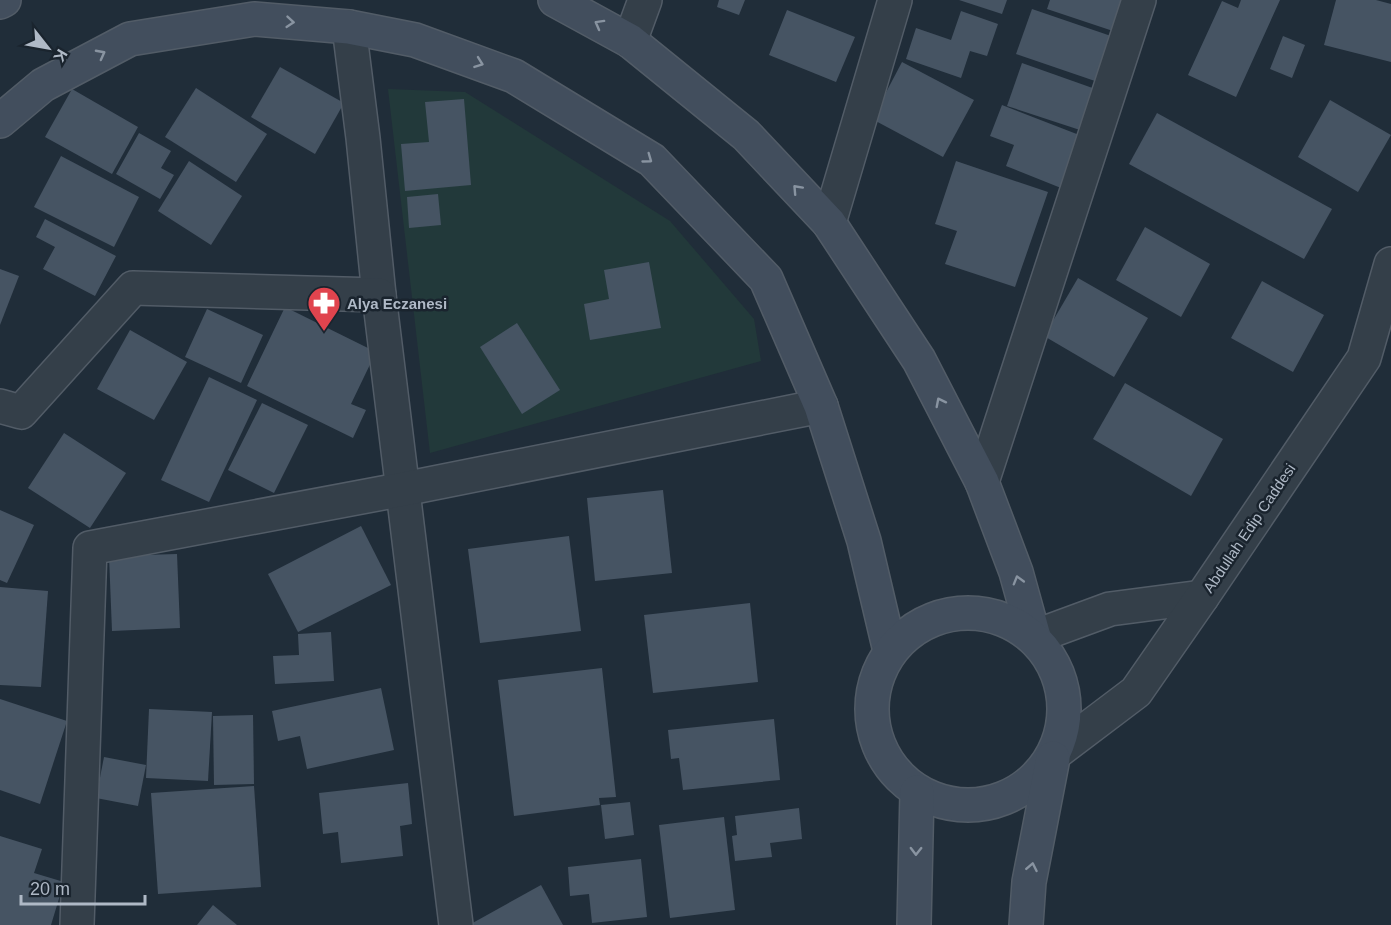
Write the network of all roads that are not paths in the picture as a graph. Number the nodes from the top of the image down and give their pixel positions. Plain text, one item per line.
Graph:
1 (4, 0) edge
2 (555, 0) edge
3 (645, 0) edge
4 (895, 0) edge
5 (1139, 0) edge
6 (0, 2) edge
7 (349, 27) junction
8 (630, 41) junction
9 (0, 121) edge
10 (829, 223) junction
11 (1391, 264) edge
12 (379, 295) junction
13 (0, 406) edge
14 (821, 406) junction
15 (982, 482) junction
16 (404, 489) junction
17 (1202, 597) junction
18 (1034, 637) junction
19 (890, 651) junction
20 (1054, 754) junction
21 (917, 792) junction
22 (77, 925) edge
23 (456, 925) edge
24 (915, 925) edge
25 (1026, 925) edge

1 - 6 main road
8 -> 2 main road
3 - 8 street
4 - 10 street
5 - 15 street
9 -> 7 main road
7 - 12 street
7 -> 14 main road
10 -> 8 main road
15 -> 10 main road
11 - 17 street, Abdullah Edip Caddesi
12 - 13 street
12 - 16 street
14 - 16 street
14 - 19 main road
18 -> 15 main road
16 - 22 street
16 - 23 street
17 - 18 street
17 - 20 street, Abdullah Edip Caddesi
18 - 19 main road
18 - 20 main road
19 - 21 main road
20 - 21 main road
25 -> 20 main road
21 -> 24 main road

